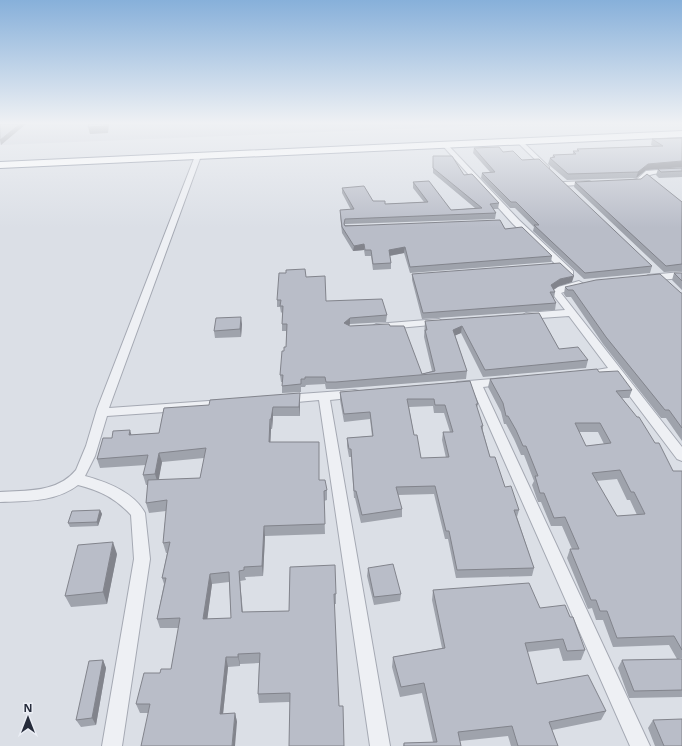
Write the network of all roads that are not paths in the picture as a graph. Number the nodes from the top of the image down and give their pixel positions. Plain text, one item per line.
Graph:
1 (50, 159) edge
2 (128, 159) edge
3 (197, 159) edge
4 (457, 159) edge
5 (537, 159) edge
6 (0, 161) edge
7 (0, 164) edge
8 (682, 170) edge
9 (646, 173) junction
10 (552, 174) edge
11 (652, 178) edge
12 (624, 182) edge
13 (594, 183) edge
14 (564, 184) edge
15 (561, 265) junction
16 (545, 266) edge
17 (657, 274) junction
18 (682, 275) edge
19 (636, 279) edge
20 (671, 287) edge
21 (571, 313) junction
22 (516, 317) edge
23 (453, 321) edge
24 (366, 328) edge
25 (616, 370) junction
26 (585, 374) edge
27 (515, 381) edge
28 (476, 384) junction
29 (445, 387) edge
30 (369, 393) edge
31 (324, 397) junction
32 (276, 400) edge
33 (237, 403) edge
34 (102, 412) junction
35 (682, 456) edge
36 (76, 479) junction
37 (0, 497) edge
38 (112, 746) edge
39 (380, 746) edge
40 (640, 746) edge

1 - 6 highway
2 - 7 highway
3 - 34 street
4 - 15 street
5 - 10 street
8 - 9 street
9 - 11 street
9 - 12 street
13 - 14 street
15 - 16 street
15 - 21 street
17 - 18 street
17 - 19 street
17 - 20 street
21 - 22 street
21 - 25 street
23 - 24 street
25 - 26 street
25 - 35 street
27 - 28 street
28 - 29 street
28 - 40 street
30 - 31 street
31 - 32 street
31 - 39 street
33 - 34 street
34 - 36 street
36 - 37 street
36 - 38 street

